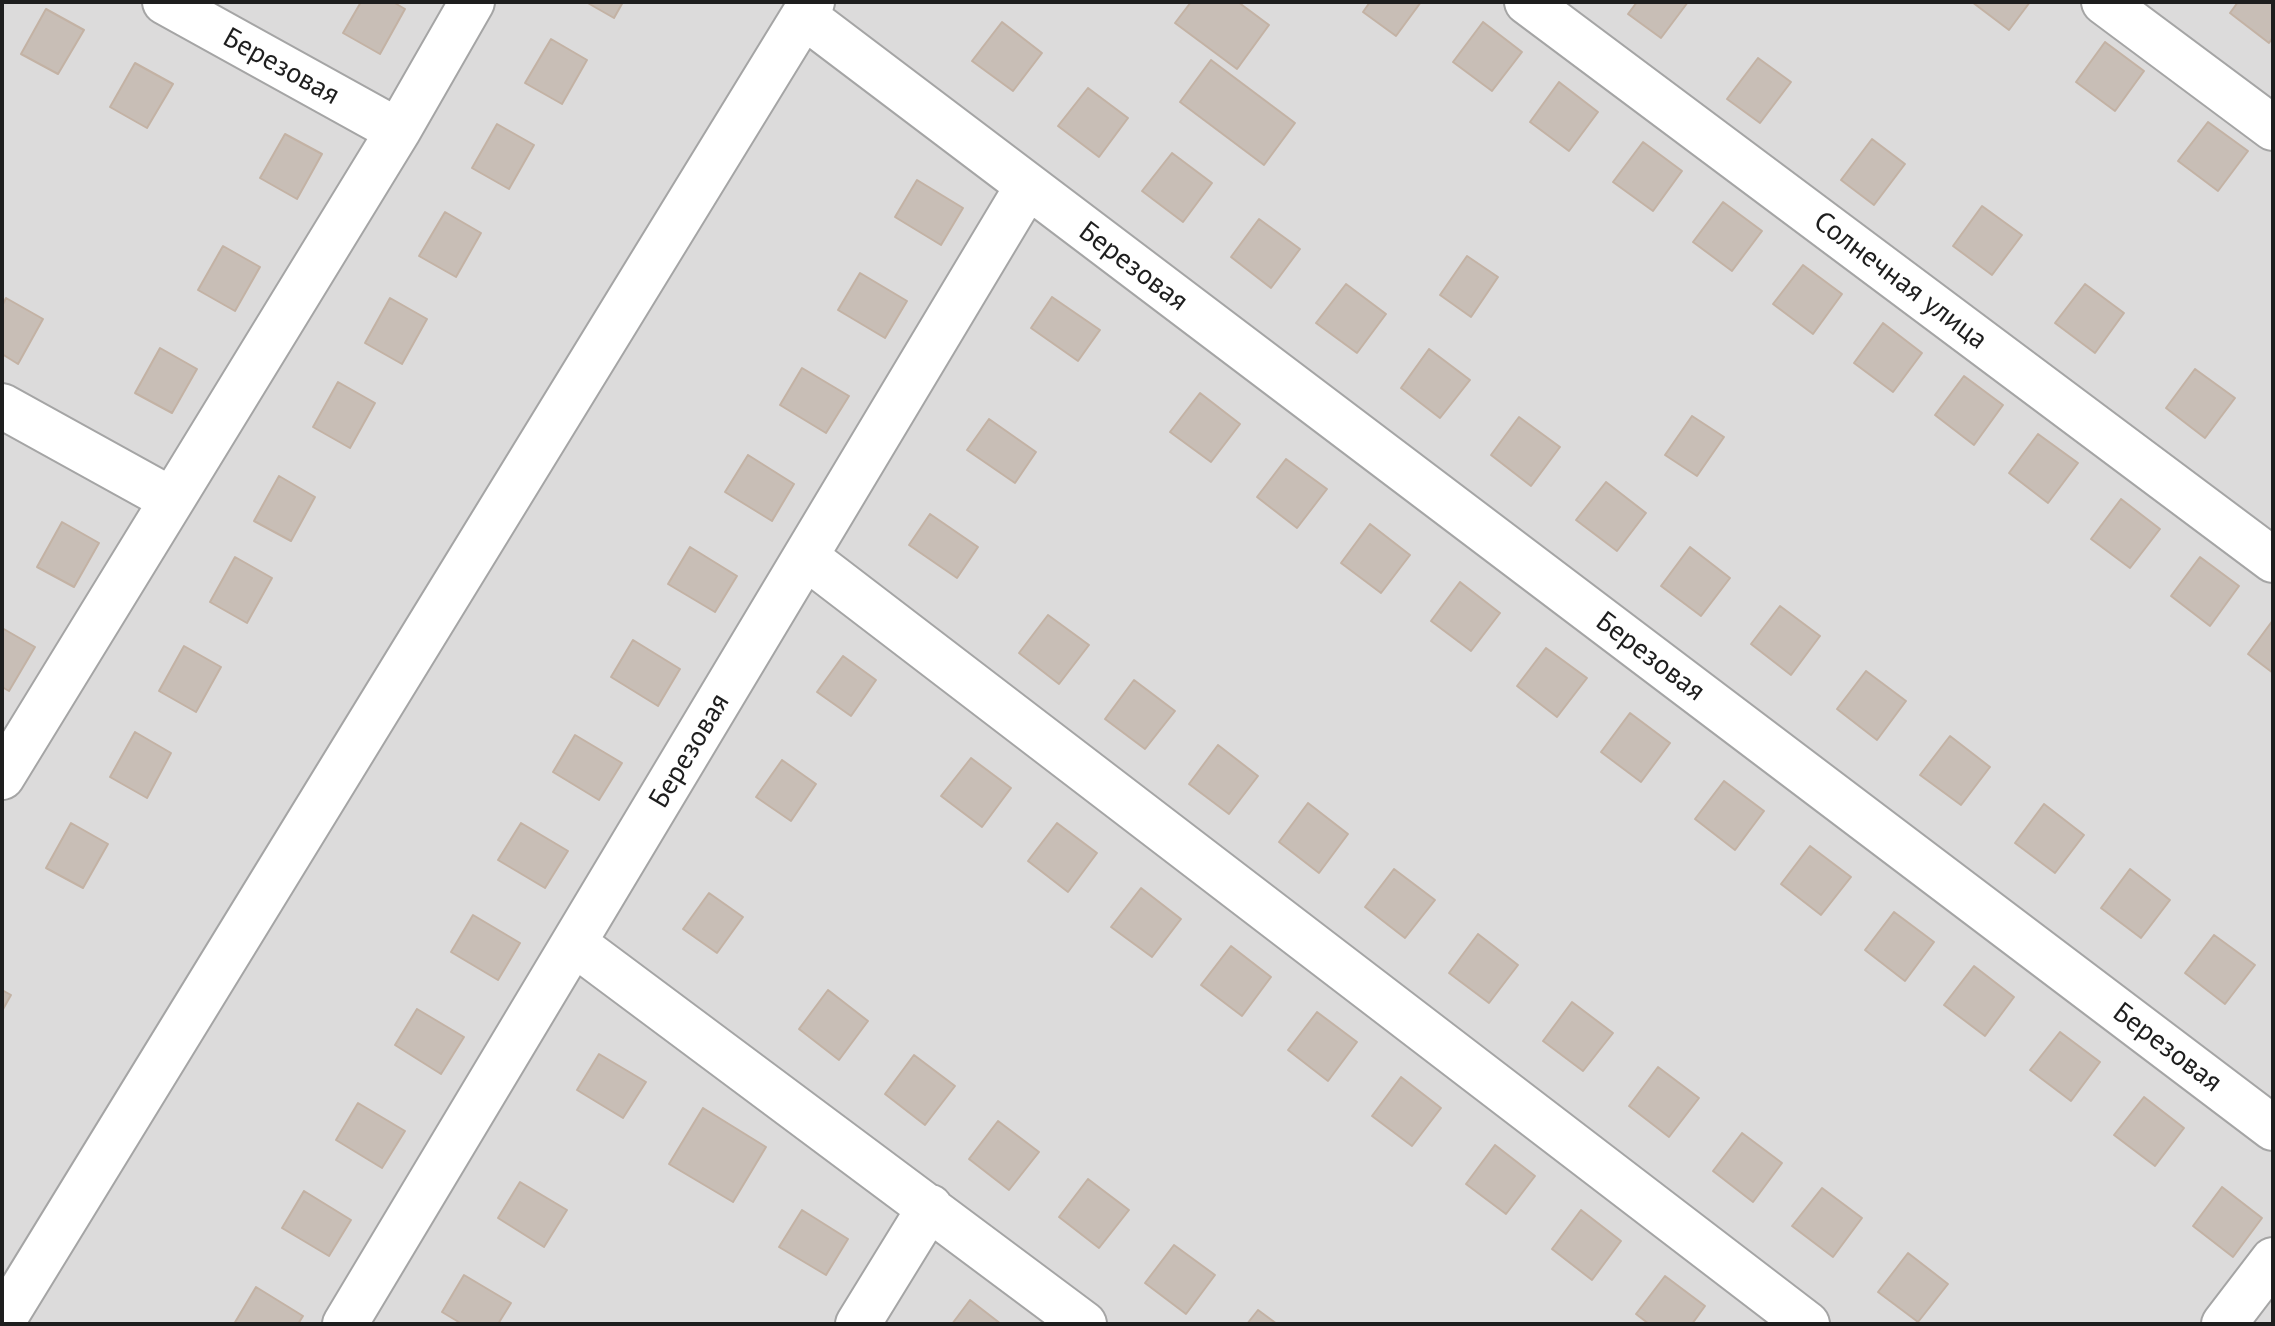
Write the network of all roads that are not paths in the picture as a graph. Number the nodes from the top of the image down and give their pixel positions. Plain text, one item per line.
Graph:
1 (165, 2) edge
2 (472, 2) edge
3 (1527, 2) edge
4 (2104, 2) edge
5 (808, 9) edge
6 (2273, 128) edge
7 (398, 131) junction
8 (1027, 187) junction
9 (2, 406) edge
10 (172, 500) junction
11 (806, 557) junction
12 (2273, 560) edge
13 (2, 777) edge
14 (575, 944) junction
15 (2273, 1128) edge
16 (930, 1207) junction
17 (2273, 1260) edge
18 (2, 1322) edge
19 (345, 1324) edge
20 (858, 1324) edge
21 (1084, 1324) edge
22 (1807, 1324) edge
23 (2224, 1324) edge

1 - 7 street, Березовая
2 - 7 street
3 - 12 street, Солнечная улица
4 - 6 street
5 - 8 street, Березовая
5 - 18 street
7 - 10 street
8 - 11 street, Березовая
8 - 15 street, Березовая
9 - 10 street
10 - 13 street
11 - 14 street, Березовая
11 - 22 street
14 - 16 street
14 - 19 street, Березовая
16 - 20 street
16 - 21 street
17 - 23 street

